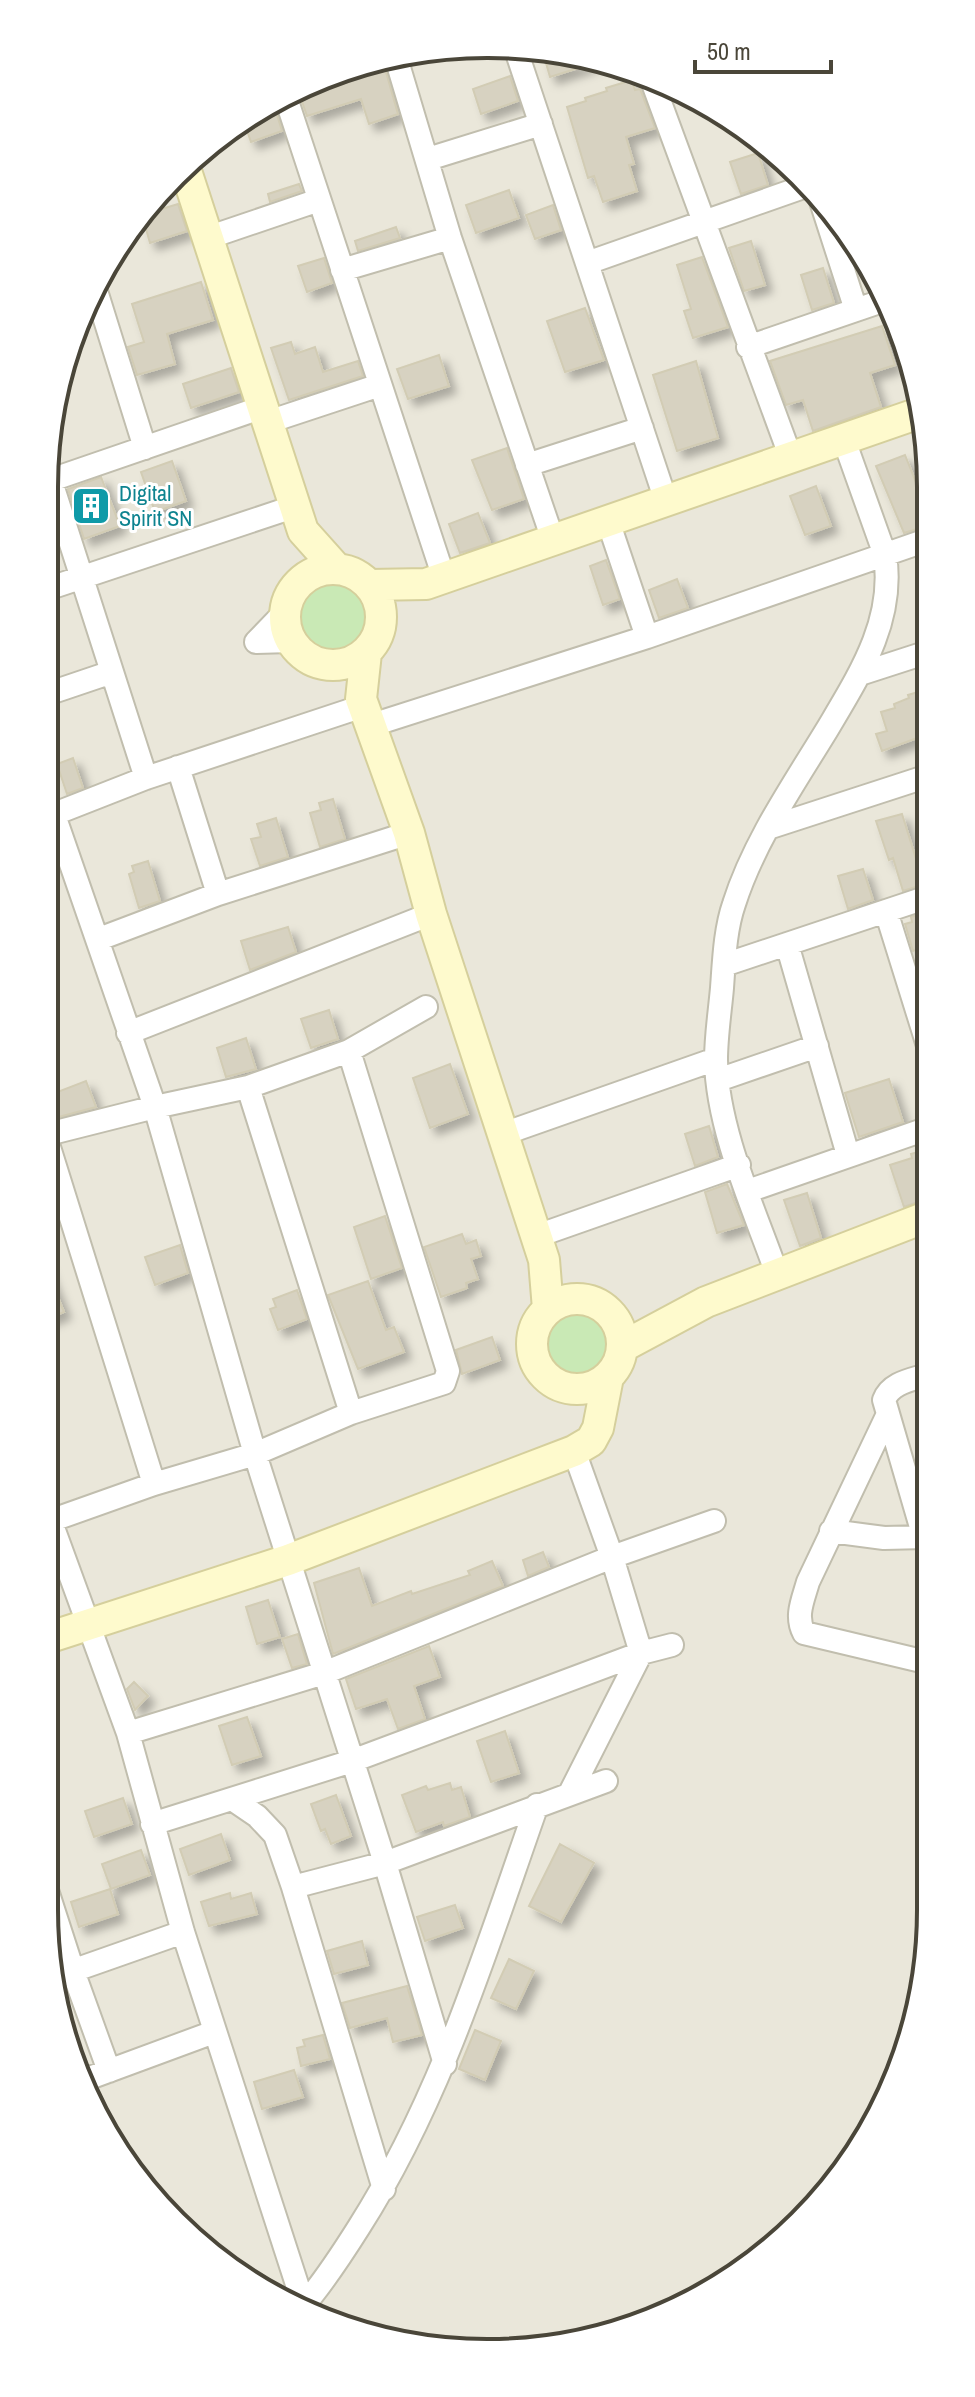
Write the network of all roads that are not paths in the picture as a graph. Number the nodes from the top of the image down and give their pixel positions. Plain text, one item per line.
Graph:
1 (519, 59) edge
2 (399, 67) edge
3 (656, 93) edge
4 (289, 107) edge
5 (541, 124) junction
6 (428, 159) junction
7 (189, 180) edge
8 (795, 189) edge
9 (319, 200) junction
10 (817, 213) edge
11 (703, 221) junction
12 (207, 238) junction
13 (450, 238) junction
14 (587, 263) junction
15 (342, 270) junction
16 (100, 303) edge
17 (875, 303) edge
18 (856, 310) junction
19 (748, 347) junction
20 (380, 385) junction
21 (266, 415) junction
22 (911, 416) edge
23 (642, 428) junction
24 (844, 440) junction
25 (145, 448) junction
26 (791, 458) junction
27 (527, 465) junction
28 (58, 474) edge
29 (666, 501) junction
30 (58, 508) edge
31 (300, 518) junction
32 (608, 521) junction
33 (553, 540) junction
34 (917, 544) edge
35 (885, 555) junction
36 (337, 569) junction
37 (82, 577) junction
38 (435, 581) junction
39 (58, 585) edge
40 (370, 585) junction
41 (290, 613) junction
42 (382, 620) junction
43 (647, 637) junction
44 (366, 653) junction
45 (917, 656) edge
46 (331, 665) junction
47 (112, 672) junction
48 (860, 674) junction
49 (58, 690) edge
50 (364, 710) junction
51 (178, 767) junction
52 (146, 778) junction
53 (917, 780) edge
54 (58, 812) edge
55 (768, 828) junction
56 (409, 833) junction
57 (58, 838) edge
58 (218, 894) junction
59 (917, 901) edge
60 (886, 911) junction
61 (431, 914) junction
62 (99, 939) junction
63 (787, 944) junction
64 (724, 965) junction
65 (917, 995) edge
66 (426, 1007) dead end
67 (128, 1033) junction
68 (817, 1046) junction
69 (349, 1051) junction
70 (717, 1070) junction
71 (248, 1087) junction
72 (155, 1107) junction
73 (58, 1131) edge
74 (917, 1132) edge
75 (503, 1134) junction
76 (848, 1155) junction
77 (739, 1165) junction
78 (58, 1179) edge
79 (748, 1191) junction
80 (917, 1221) edge
81 (541, 1248) junction
82 (777, 1274) junction
83 (706, 1302) junction
84 (600, 1308) junction
85 (548, 1309) junction
86 (622, 1347) junction
87 (608, 1377) junction
88 (917, 1379) edge
89 (574, 1389) junction
90 (351, 1413) junction
91 (888, 1414) junction
92 (598, 1428) junction
93 (574, 1451) junction
94 (255, 1454) junction
95 (154, 1484) junction
96 (917, 1504) edge
97 (58, 1512) edge
98 (714, 1521) dead end
99 (831, 1531) junction
100 (917, 1538) edge
101 (58, 1547) edge
102 (612, 1557) junction
103 (288, 1560) junction
104 (87, 1623) junction
105 (58, 1634) edge
106 (672, 1645) dead end
107 (641, 1653) junction
108 (917, 1660) edge
109 (324, 1673) junction
110 (128, 1733) junction
111 (352, 1761) junction
112 (606, 1781) dead end
113 (570, 1793) junction
114 (232, 1799) junction
115 (537, 1805) junction
116 (152, 1824) junction
117 (385, 1863) junction
118 (293, 1887) junction
119 (183, 1932) junction
120 (64, 1974) edge
121 (214, 2032) junction
122 (445, 2064) junction
123 (109, 2071) junction
124 (92, 2077) edge
125 (384, 2189) junction
126 (300, 2296) edge
127 (308, 2299) edge

1 - 5 street
2 - 6 street
3 - 11 street
4 - 9 street
5 - 6 street
5 - 14 street
6 - 13 street
7 - 12 street
8 - 11 street
9 - 12 street
9 - 15 street
10 - 18 street
11 - 14 street
11 - 19 street
12 - 21 street
13 - 15 street
13 - 27 street
14 - 23 street
15 - 20 street
16 - 25 street
17 - 18 street
18 - 19 street
19 - 26 street
20 - 21 street
20 - 38 street
21 - 25 street
21 - 31 street
22 - 24 street
23 - 27 street
23 - 29 street
24 - 26 street
24 - 35 street
25 - 28 street
26 - 29 street
27 - 33 street
29 - 32 street
30 - 37 street
31 - 36 street
31 - 37 street
31 - 41 street
32 - 33 street
32 - 43 street
33 - 38 street
34 - 35 street
35 - 43 street
35 - 48 street
36 - 40 street
36 - 41 street
37 - 39 street
37 - 47 street
38 - 40 street
38 - 42 street
40 - 42 street
41 - 46 street
42 - 44 street
43 - 50 street
44 - 46 street
44 - 50 street
45 - 48 street
46 - 50 street
47 - 49 street
47 - 52 street
48 - 55 street
50 - 51 street
50 - 56 street
51 - 52 street
51 - 58 street
52 - 54 street
53 - 55 street
55 - 64 street
56 - 58 street
56 - 61 street
57 - 62 street
58 - 62 street
59 - 60 street
60 - 63 street
60 - 65 street
61 - 67 street
61 - 75 street
62 - 67 street
63 - 64 street
63 - 68 street
64 - 70 street
66 - 69 street
67 - 72 street
68 - 70 street
68 - 76 street
69 - 71 street
69 - 90 street
70 - 75 street
70 - 77 street
71 - 72 street
71 - 90 street
72 - 73 street
72 - 94 street
74 - 76 street
75 - 81 street
76 - 79 street
77 - 79 street
77 - 81 street
78 - 95 street
79 - 82 street
80 - 82 street
81 - 84 street
81 - 85 street
82 - 83 street
83 - 84 street
83 - 86 street
84 - 85 street
84 - 86 street
85 - 89 street
86 - 87 street
87 - 89 street
87 - 92 street
88 - 91 street
89 - 92 street
90 - 94 street
91 - 96 street
91 - 99 street
92 - 93 street
93 - 102 street
93 - 103 street
94 - 95 street
94 - 103 street
95 - 97 street
98 - 102 street
99 - 100 street
99 - 108 street
101 - 104 street
102 - 107 street
102 - 109 street
103 - 104 street
103 - 109 street
104 - 105 street
104 - 110 street
106 - 107 street
107 - 111 street
107 - 113 street
109 - 110 street
109 - 111 street
110 - 116 street
111 - 114 street
111 - 117 street
112 - 113 street
113 - 115 street
114 - 116 street
114 - 118 street
115 - 117 street
115 - 122 street
116 - 119 street
117 - 118 street
117 - 122 street
118 - 125 street
119 - 120 street
119 - 121 street
120 - 123 street
121 - 123 street
121 - 126 street
122 - 125 street
123 - 124 street
125 - 127 street

